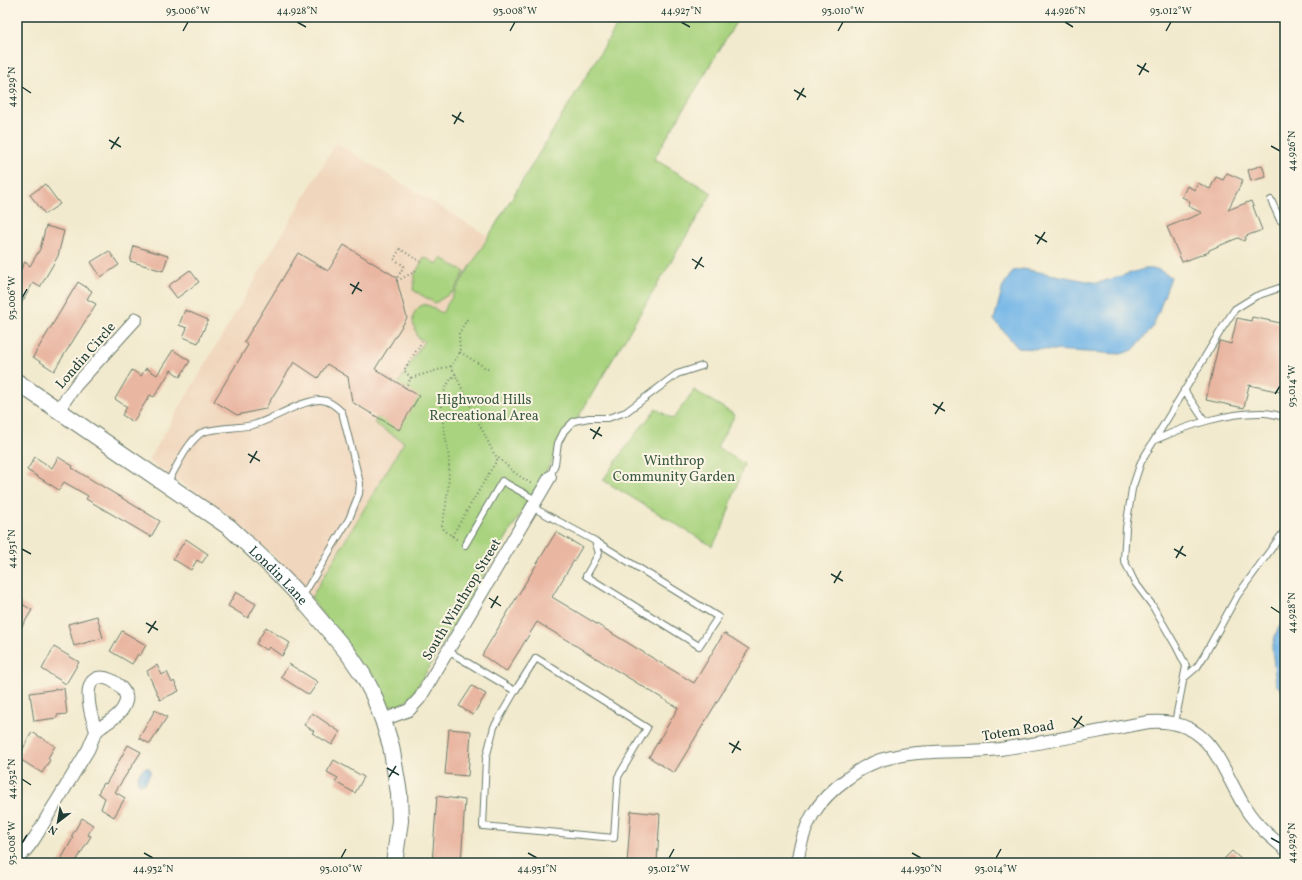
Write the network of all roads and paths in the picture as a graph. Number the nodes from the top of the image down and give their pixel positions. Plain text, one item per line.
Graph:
1 (1271, 200) dead end
2 (1285, 224) edge
3 (421, 262) dead end
4 (416, 271) dead end
5 (1285, 286) edge
6 (468, 318) dead end
7 (136, 320) dead end
8 (422, 340) dead end
9 (460, 352) junction
10 (451, 366) junction
11 (702, 366) dead end
12 (489, 370) dead end
13 (456, 374) junction
14 (411, 378) junction
15 (17, 382) edge
16 (406, 388) dead end
17 (1184, 390) junction
18 (58, 410) junction
19 (1285, 417) edge
20 (1205, 421) junction
21 (1155, 440) junction
22 (498, 458) junction
23 (550, 477) joint
24 (166, 484) junction
25 (537, 500) junction
26 (1285, 530) edge
27 (452, 536) junction
28 (595, 541) junction
29 (465, 545) joint
30 (301, 598) junction
31 (448, 651) junction
32 (1184, 678) junction
33 (515, 691) junction
34 (383, 720) junction
35 (1175, 723) junction
36 (96, 731) dead end
37 (1285, 849) edge
38 (17, 859) edge
39 (394, 863) edge
40 (798, 863) edge

1 - 2 lane
3 - 4 path
5 - 17 lane
6 - 9 path
7 - 18 street, Londin Circle
8 - 14 path
9 - 10 path
9 - 12 path
10 - 13 path
10 - 14 path
11 - 23 lane
13 - 22 path
13 - 27 path
14 - 16 path
15 - 18 street, Londin Lane
17 - 20 lane
17 - 21 lane
18 - 24 street, Londin Lane
19 - 20 lane
20 - 21 lane
21 - 32 lane
22 - 25 path
22 - 27 path
23 - 25 street, South Winthrop Street
24 - 30 street, Londin Lane
24 - 30 lane
25 - 28 lane
25 - 29 lane
25 - 31 street, South Winthrop Street
26 - 32 lane
27 - 29 path
28 - 28 lane
30 - 34 street, Londin Lane
31 - 33 lane
31 - 34 street, South Winthrop Street
32 - 35 lane
33 - 33 lane
34 - 39 street, Londin Lane
35 - 37 street, Totem Road
35 - 40 street, Totem Road
36 - 38 street

